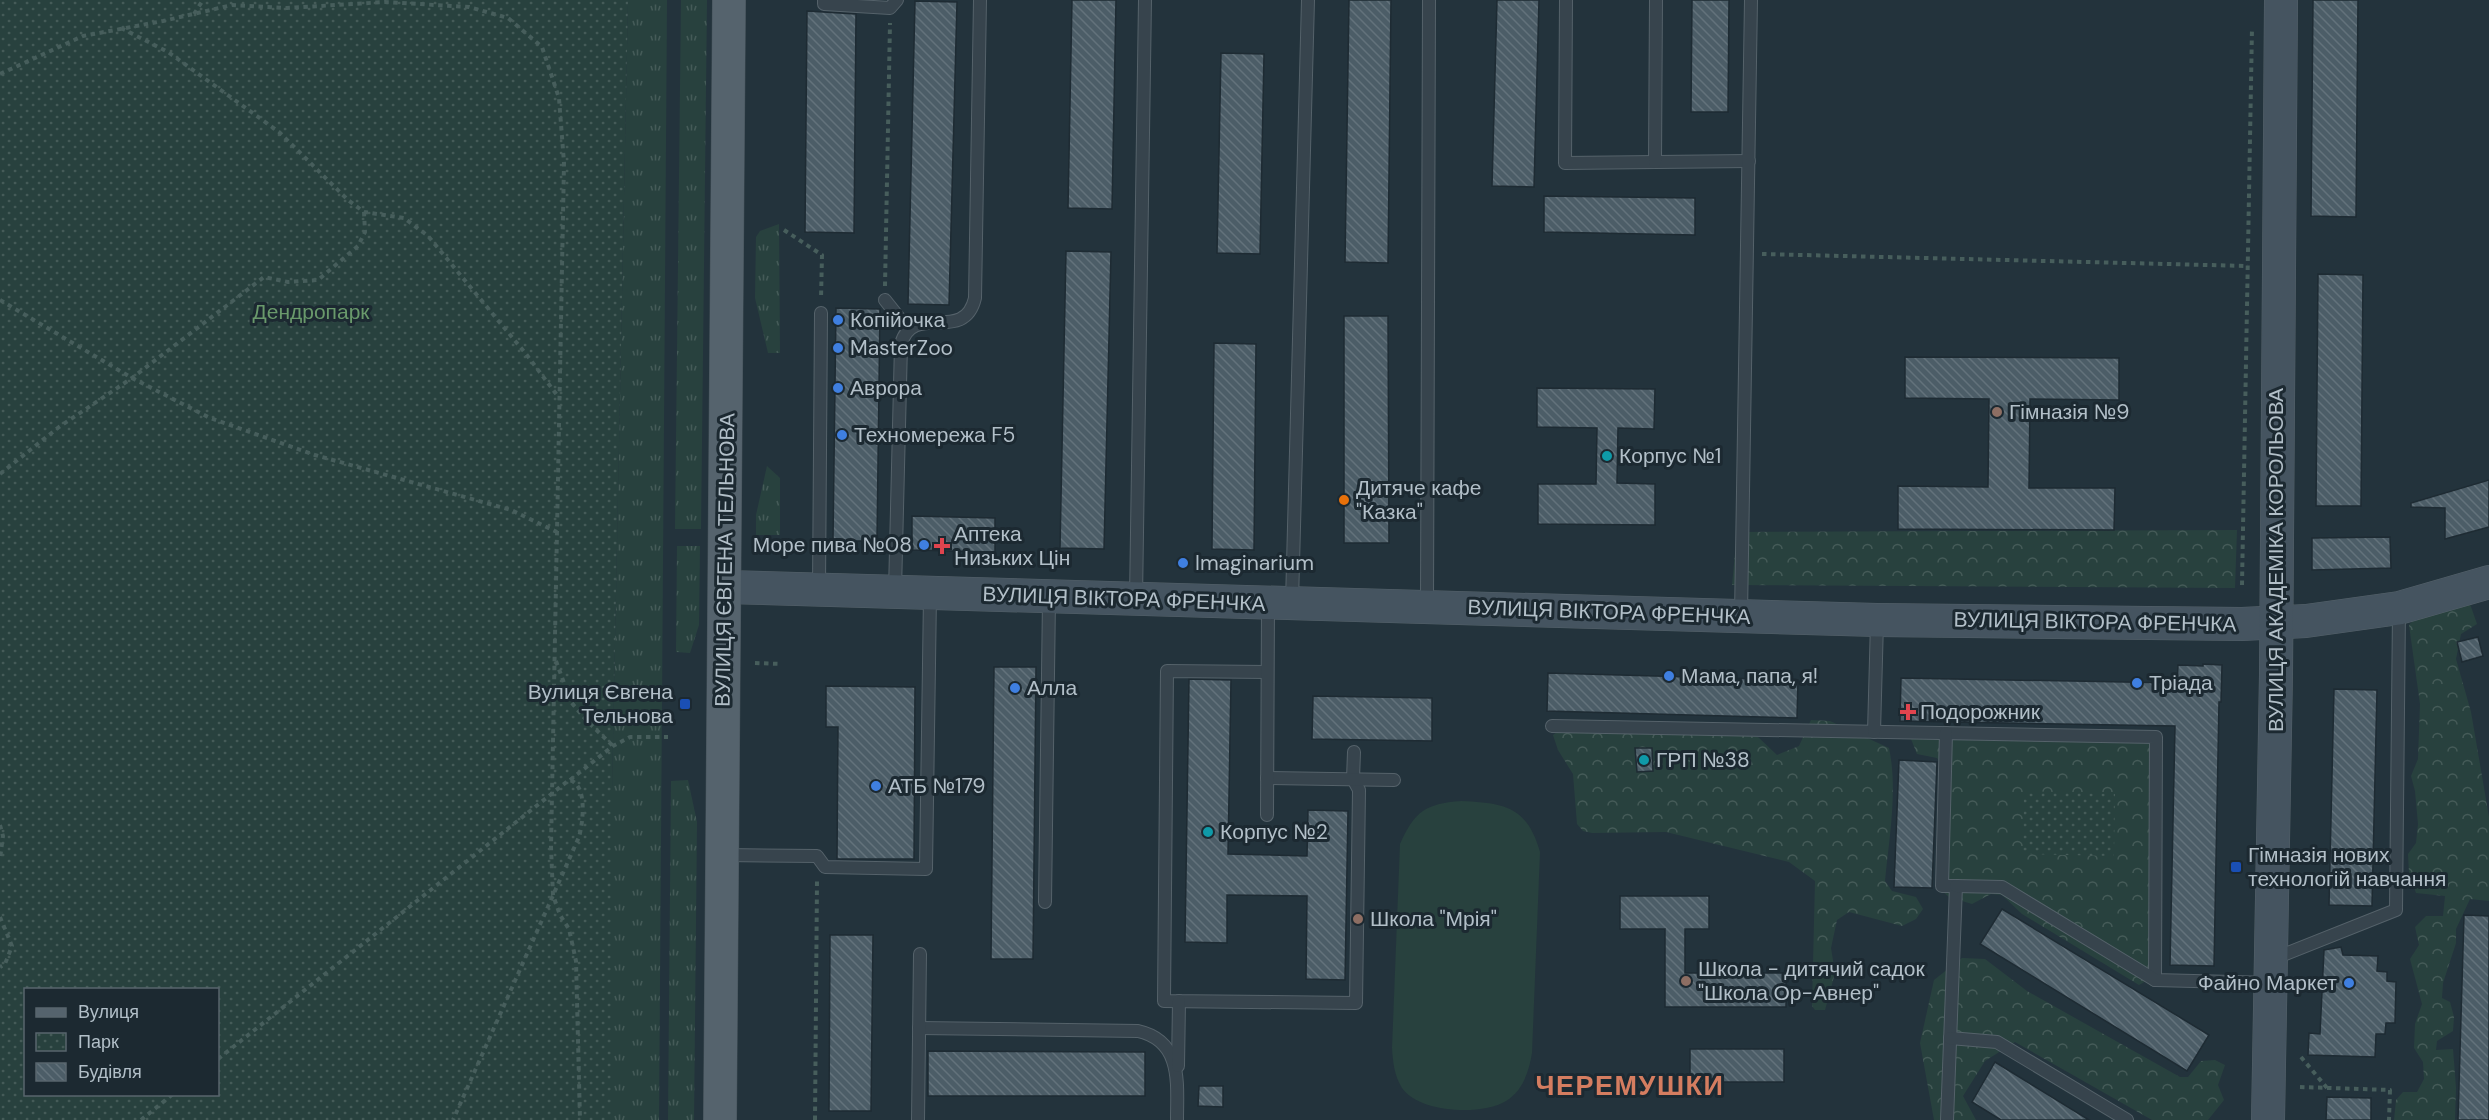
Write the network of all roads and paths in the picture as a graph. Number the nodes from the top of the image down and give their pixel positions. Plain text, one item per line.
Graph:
1 (203, 0) edge
2 (729, 0) edge
3 (824, 0) edge
4 (980, 0) edge
5 (1145, 0) edge
6 (1308, 0) edge
7 (1429, 0) edge
8 (1566, 0) edge
9 (1656, 0) edge
10 (1751, 0) edge
11 (2281, 0) edge
12 (894, 4) edge
13 (193, 15) junction
14 (2252, 23) dead end
15 (121, 28) junction
16 (0, 74) edge
17 (1749, 161) junction
18 (1655, 162) junction
19 (364, 212) junction
20 (784, 230) dead end
21 (1747, 254) junction
22 (2248, 266) junction
23 (0, 300) edge
24 (885, 300) joint
25 (821, 313) joint
26 (908, 329) junction
27 (132, 378) junction
28 (560, 400) junction
29 (0, 474) edge
30 (558, 532) junction
31 (2489, 582) edge
32 (2242, 585) dead end
33 (726, 588) junction
34 (819, 589) junction
35 (895, 593) junction
36 (930, 594) junction
37 (1048, 597) junction
38 (1136, 599) junction
39 (1280, 603) junction
40 (1426, 607) junction
41 (2399, 608) junction
42 (1741, 616) junction
43 (1878, 620) junction
44 (2276, 622) junction
45 (555, 658) junction
46 (755, 663) dead end
47 (782, 664) dead end
48 (1268, 672) junction
49 (1552, 726) dead end
50 (1874, 732) junction
51 (1946, 733) junction
52 (668, 737) dead end
53 (613, 746) junction
54 (1354, 752) dead end
55 (1267, 778) junction
56 (1353, 779) junction
57 (569, 780) junction
58 (1394, 780) dead end
59 (552, 794) junction
60 (1267, 815) dead end
61 (0, 825) edge
62 (722, 855) junction
63 (817, 856) junction
64 (0, 860) edge
65 (1956, 886) junction
66 (553, 895) junction
67 (1046, 902) dead end
68 (0, 917) edge
69 (920, 954) dead end
70 (0, 967) edge
71 (2272, 972) junction
72 (2155, 980) junction
73 (1179, 1001) junction
74 (919, 1028) junction
75 (1950, 1038) junction
76 (2301, 1056) dead end
77 (219, 1058) edge
78 (1178, 1074) junction
79 (2300, 1087) dead end
80 (2327, 1088) junction
81 (172, 1096) edge
82 (141, 1120) edge
83 (453, 1120) edge
84 (580, 1120) edge
85 (720, 1120) edge
86 (815, 1120) edge
87 (918, 1120) edge
88 (1177, 1120) edge
89 (1947, 1120) edge
90 (2127, 1120) edge
91 (2268, 1120) edge
92 (2389, 1120) edge

1 - 13 path
2 - 33 main road, ВУЛИЦЯ ЄВГЕНА ТЕЛЬНОВА
3 - 12 lane
4 - 26 lane
5 - 38 lane
6 - 39 lane
7 - 40 lane
8 - 18 lane
9 - 18 lane
10 - 17 lane
11 - 44 street, ВУЛИЦЯ АКАДЕМІКА КОРОЛЬОВА
12 - 24 path
13 - 15 path
13 - 28 path
14 - 22 path
15 - 16 path
15 - 19 path
17 - 18 lane
17 - 21 lane
19 - 27 path
19 - 28 path
20 - 25 path
21 - 22 path
21 - 42 lane
22 - 32 path
23 - 27 path
24 - 26 lane
25 - 34 lane
26 - 35 lane
27 - 29 path
27 - 30 path
28 - 30 path
30 - 45 path
31 - 41 street, ВУЛИЦЯ ВІКТОРА ФРЕНЧКА
33 - 34 street, ВУЛИЦЯ ВІКТОРА ФРЕНЧКА
33 - 62 main road, ВУЛИЦЯ ЄВГЕНА ТЕЛЬНОВА
34 - 35 street, ВУЛИЦЯ ВІКТОРА ФРЕНЧКА
35 - 36 street, ВУЛИЦЯ ВІКТОРА ФРЕНЧКА
36 - 37 street, ВУЛИЦЯ ВІКТОРА ФРЕНЧКА
36 - 63 lane
37 - 38 street, ВУЛИЦЯ ВІКТОРА ФРЕНЧКА
37 - 67 lane
38 - 39 street, ВУЛИЦЯ ВІКТОРА ФРЕНЧКА
39 - 40 street, ВУЛИЦЯ ВІКТОРА ФРЕНЧКА
39 - 48 lane
40 - 42 street, ВУЛИЦЯ ВІКТОРА ФРЕНЧКА
41 - 44 street, ВУЛИЦЯ ВІКТОРА ФРЕНЧКА
41 - 71 lane
42 - 43 street, ВУЛИЦЯ ВІКТОРА ФРЕНЧКА
43 - 44 street, ВУЛИЦЯ ВІКТОРА ФРЕНЧКА
43 - 50 lane
44 - 71 street, ВУЛИЦЯ АКАДЕМІКА КОРОЛЬОВА
45 - 53 path
45 - 59 path
46 - 47 path
48 - 55 lane
48 - 73 lane
49 - 50 lane
50 - 51 lane
51 - 65 lane
51 - 72 lane
52 - 53 path
53 - 57 path
54 - 56 lane
55 - 56 lane
55 - 60 lane
56 - 58 lane
56 - 73 lane
57 - 59 path
57 - 66 path
59 - 66 path
59 - 77 path
61 - 64 path
62 - 63 lane
62 - 85 main road, ВУЛИЦЯ ЄВГЕНА ТЕЛЬНОВА
63 - 86 path
65 - 72 lane
65 - 75 lane
66 - 83 path
66 - 84 path
68 - 70 path
69 - 74 lane
71 - 72 lane
71 - 91 street, ВУЛИЦЯ АКАДЕМІКА КОРОЛЬОВА
73 - 78 lane
74 - 78 lane
74 - 87 lane
75 - 89 lane
75 - 90 lane
76 - 80 path
78 - 88 lane
79 - 80 path
80 - 92 path
81 - 82 path

